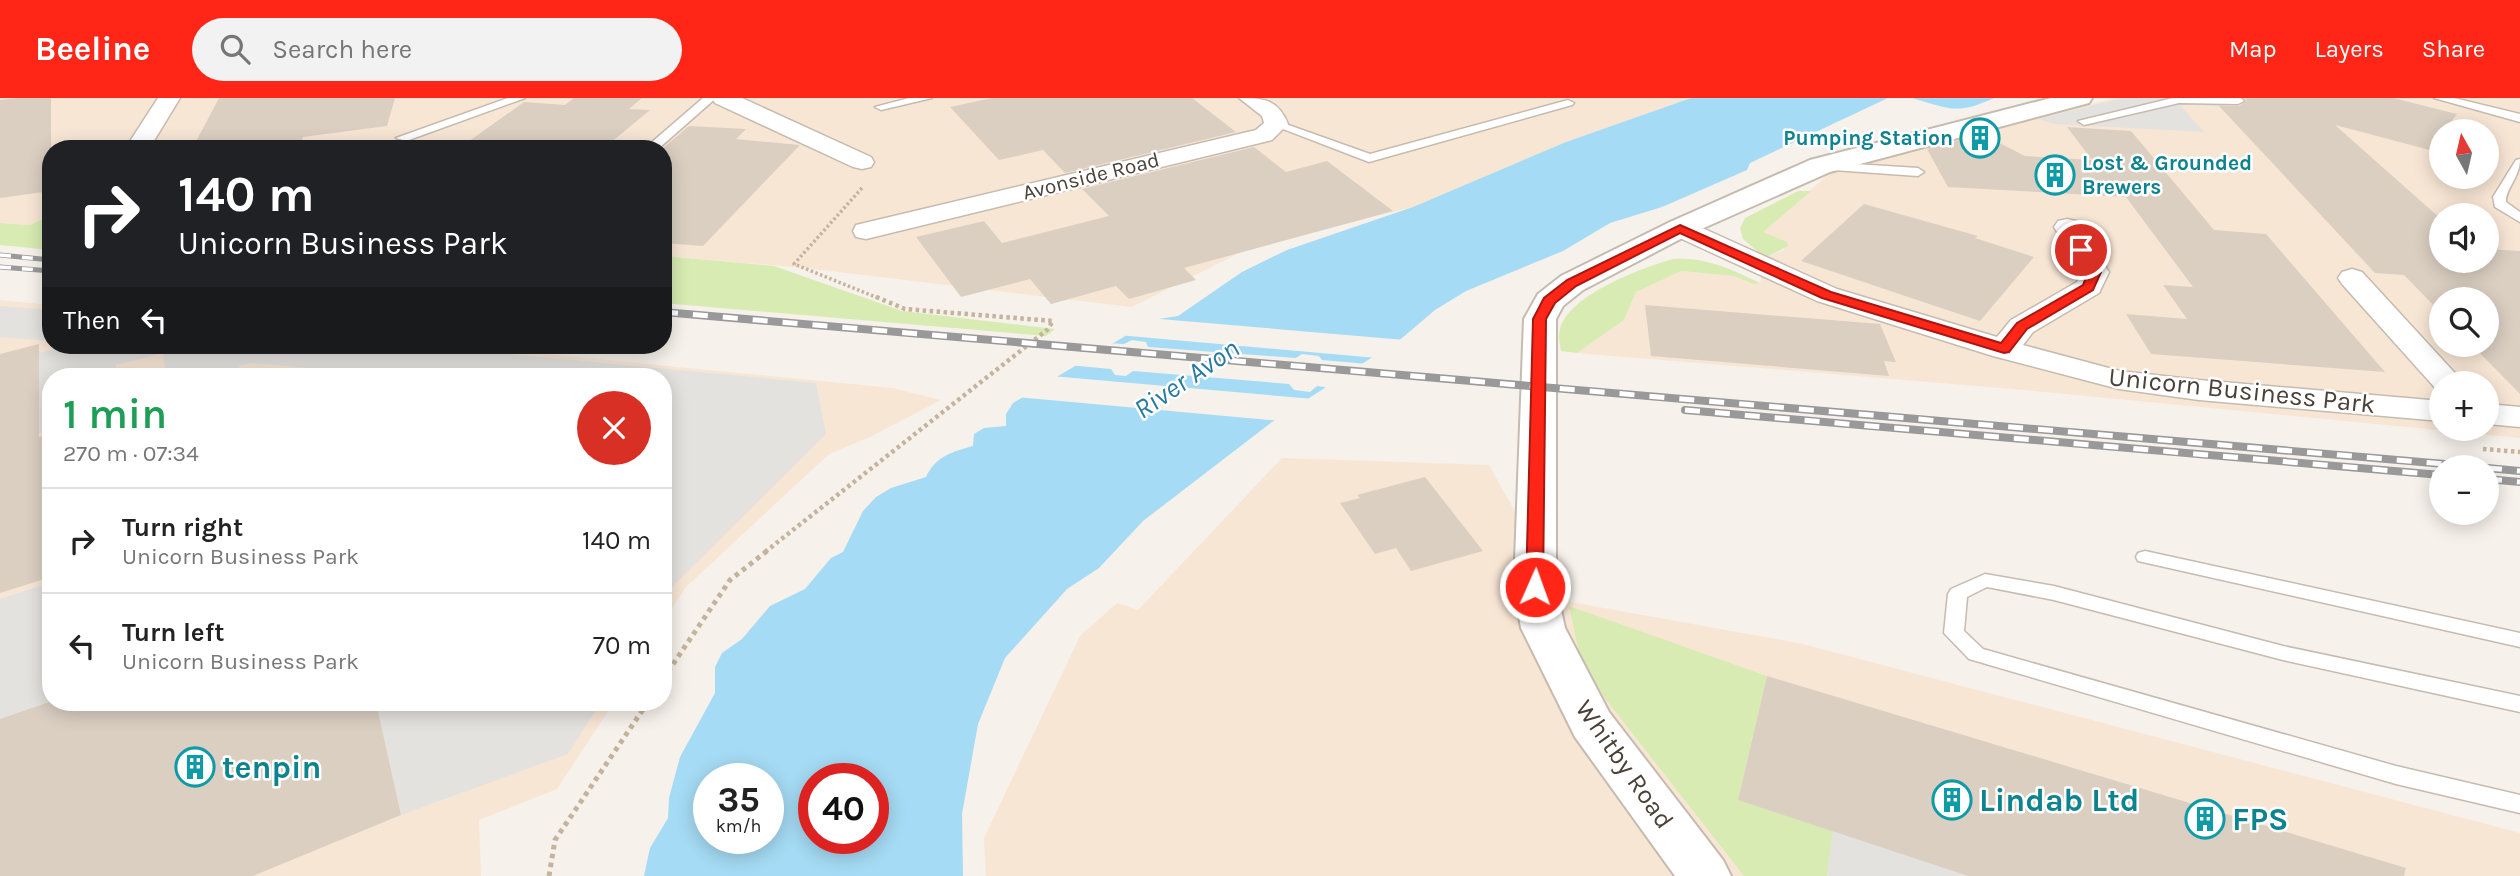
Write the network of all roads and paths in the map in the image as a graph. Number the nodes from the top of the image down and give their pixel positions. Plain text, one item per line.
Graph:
1 (169, 98) edge
2 (519, 98) edge
3 (710, 98) edge
4 (723, 98) edge
5 (926, 98) edge
6 (1250, 98) edge
7 (2234, 98) edge
8 (2440, 98) edge
9 (1568, 103) dead end
10 (881, 107) dead end
11 (2082, 110) edge
12 (2520, 117) edge
13 (412, 121) dead end
14 (1276, 124) junction
15 (143, 140) edge
16 (401, 140) edge
17 (407, 140) edge
18 (661, 140) edge
19 (862, 162) joint
20 (2520, 163) edge
21 (1819, 166) junction
22 (1918, 172) dead end
23 (2520, 218) edge
24 (2067, 227) dead end
25 (1680, 228) junction
26 (866, 231) dead end
27 (2352, 278) dead end
28 (2004, 349) junction
29 (2437, 371) edge
30 (2429, 410) edge
31 (2499, 415) edge
32 (2520, 418) edge
33 (2483, 449) dead end
34 (2520, 452) edge
35 (2146, 557) dead end
36 (2520, 640) edge
37 (672, 666) edge
38 (2520, 704) edge
39 (642, 711) edge
40 (2520, 804) edge
41 (549, 876) edge
42 (1705, 876) edge

1 - 15 street
2 - 17 lane
3 - 18 lane
4 - 19 street
5 - 10 lane
6 - 14 street
7 - 11 lane
8 - 12 lane
9 - 14 lane
11 - 21 street, Whitby Road
13 - 16 lane
14 - 26 street, Avonside Road
19 - 37 path
20 - 23 lane
21 - 22 lane
21 - 25 street, Whitby Road
24 - 28 street
25 - 28 street, Unicorn Business Park
25 - 42 street, Whitby Road
27 - 29 street
28 - 30 street, Unicorn Business Park
31 - 32 street
33 - 34 path
35 - 36 lane
38 - 40 lane
39 - 41 path

